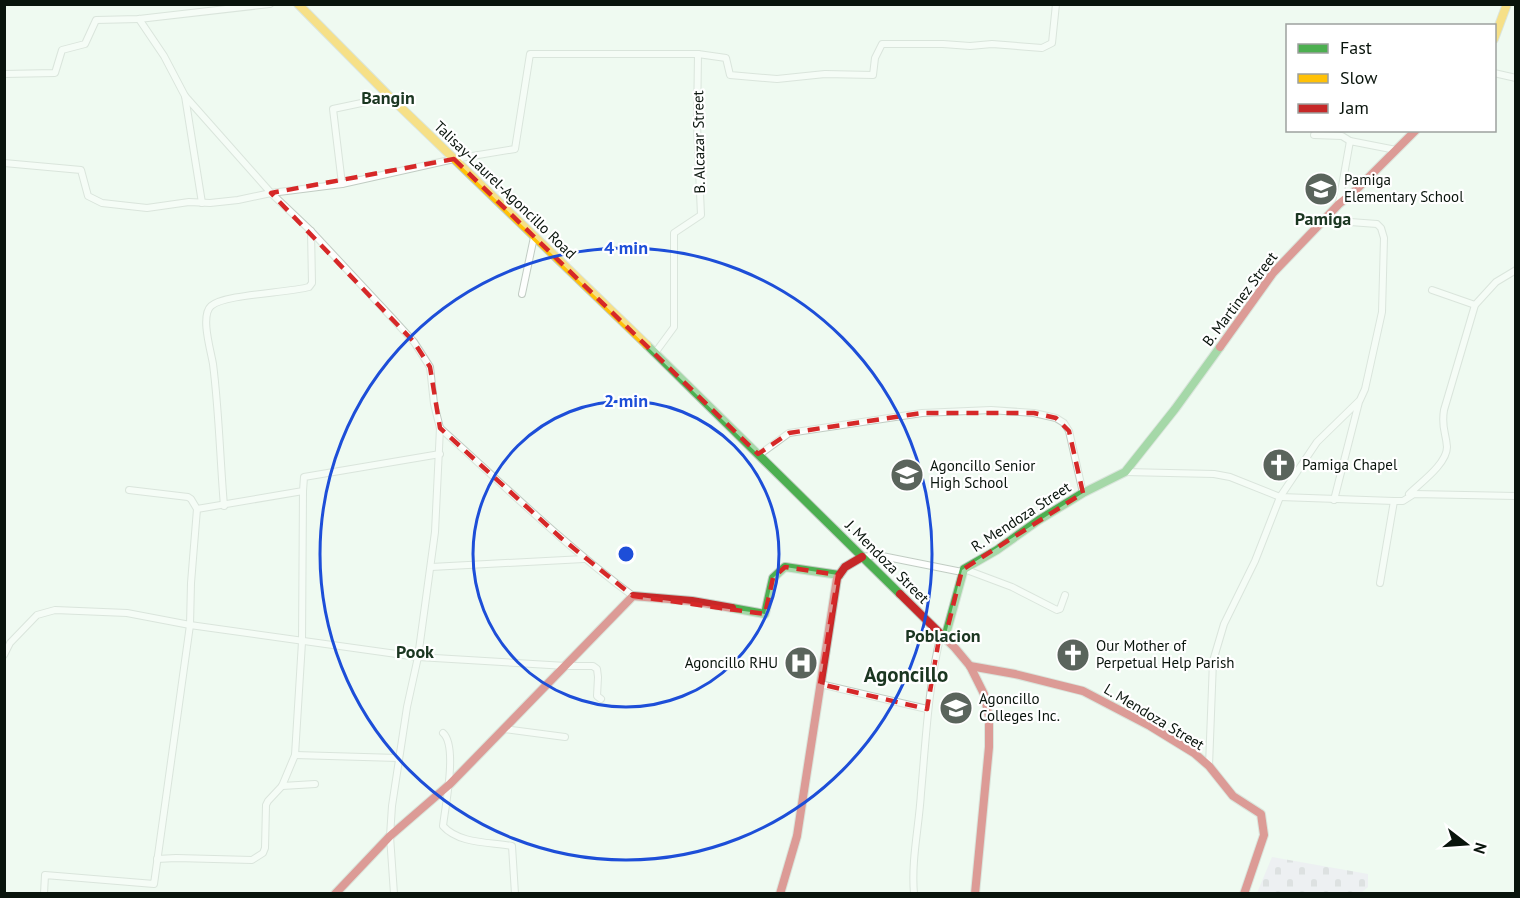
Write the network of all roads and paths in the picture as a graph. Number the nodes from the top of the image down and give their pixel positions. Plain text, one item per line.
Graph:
1 (270, 4) edge
2 (298, 4) edge
3 (1056, 4) edge
4 (1507, 4) edge
5 (139, 19) junction
6 (1496, 34) edge
7 (698, 54) junction
8 (1496, 73) edge
9 (4, 74) edge
10 (1515, 78) edge
11 (185, 96) junction
12 (390, 97) junction
13 (1414, 132) edge
14 (1314, 135) dead end
15 (1350, 141) junction
16 (1396, 150) junction
17 (454, 159) junction
18 (4, 163) edge
19 (342, 184) junction
20 (272, 194) junction
21 (202, 203) junction
22 (1339, 204) junction
23 (1323, 220) junction
24 (311, 231) junction
25 (534, 237) junction
26 (1515, 270) edge
27 (1431, 290) dead end
28 (522, 294) dead end
29 (1475, 305) junction
30 (655, 353) junction
31 (695, 393) joint
32 (1360, 400) junction
33 (440, 428) junction
34 (440, 454) junction
35 (759, 455) junction
36 (1125, 472) junction
37 (129, 490) dead end
38 (303, 491) junction
39 (1083, 493) junction
40 (1515, 496) edge
41 (1280, 497) junction
42 (1334, 500) junction
43 (1394, 501) junction
44 (1402, 501) junction
45 (224, 506) junction
46 (197, 509) junction
47 (862, 557) junction
48 (585, 559) junction
49 (431, 567) junction
50 (963, 571) junction
51 (839, 575) junction
52 (1380, 583) dead end
53 (1065, 595) dead end
54 (633, 596) junction
55 (190, 625) junction
56 (943, 636) junction
57 (302, 642) junction
58 (4, 655) edge
59 (418, 657) junction
60 (566, 666) junction
61 (969, 666) junction
62 (820, 684) junction
63 (601, 699) dead end
64 (927, 709) junction
65 (504, 729) junction
66 (443, 733) dead end
67 (565, 737) dead end
68 (295, 755) junction
69 (398, 758) junction
70 (1209, 766) junction
71 (315, 784) dead end
72 (450, 784) junction
73 (282, 786) junction
74 (390, 836) junction
75 (157, 860) junction
76 (44, 894) edge
77 (335, 894) edge
78 (394, 894) edge
79 (515, 894) edge
80 (780, 894) edge
81 (914, 894) edge
82 (975, 894) edge
83 (1244, 894) edge

1 - 5 street
2 - 12 street, Talisay-Laurel-Agoncillo Road
3 - 7 street
4 - 6 street
5 - 9 street
5 - 11 street
7 - 17 street
7 - 30 street, B. Alcazar Street
8 - 10 street
11 - 20 street
11 - 21 street
12 - 17 street, Talisay-Laurel-Agoncillo Road
12 - 19 street
13 - 16 street, B. Martinez Street
14 - 15 street
15 - 16 street
15 - 22 street
16 - 22 street, B. Martinez Street
17 - 19 street
17 - 25 street, Talisay-Laurel-Agoncillo Road
18 - 21 street
19 - 20 street
20 - 21 street
20 - 24 street
22 - 23 street, B. Martinez Street
23 - 32 street
23 - 36 street, B. Martinez Street
24 - 33 street
24 - 45 street
25 - 28 street
25 - 30 street, Talisay-Laurel-Agoncillo Road
26 - 29 street
27 - 29 street
29 - 44 street
30 - 31 street, Talisay-Laurel-Agoncillo Road
31 - 35 street, J. Mendoza Street
32 - 41 street
32 - 42 street
33 - 34 street
33 - 48 street
34 - 38 street
34 - 49 street
35 - 39 street
35 - 47 street, J. Mendoza Street
36 - 39 street, R. Mendoza Street
36 - 41 street
37 - 46 street
38 - 45 street
38 - 57 street
39 - 50 street, R. Mendoza Street
40 - 44 street
41 - 42 street
41 - 70 street
42 - 43 street
43 - 44 street
43 - 52 street
45 - 46 street
46 - 55 street
47 - 50 street
47 - 51 street
47 - 56 street, J. Mendoza Street
48 - 49 street
48 - 54 street
49 - 59 street
50 - 53 street
50 - 56 street, R. Mendoza Street
51 - 54 street
51 - 62 street
54 - 60 street
55 - 57 street
55 - 58 street
55 - 75 street
56 - 61 street, J. Mendoza Street
56 - 64 street, R. Mendoza Street
57 - 59 street
57 - 68 street
59 - 60 street
59 - 69 street
60 - 63 street
60 - 65 street
61 - 70 street, L. Mendoza Street
61 - 82 street, J. Mendoza Street
62 - 64 street
62 - 80 street
64 - 81 street, R. Mendoza Street
65 - 67 street
65 - 72 street
66 - 72 street
68 - 69 street
68 - 73 street
69 - 74 street
70 - 83 street, L. Mendoza Street
71 - 73 street
72 - 74 street
72 - 79 street
73 - 75 street
74 - 77 street
74 - 78 street
75 - 76 street

